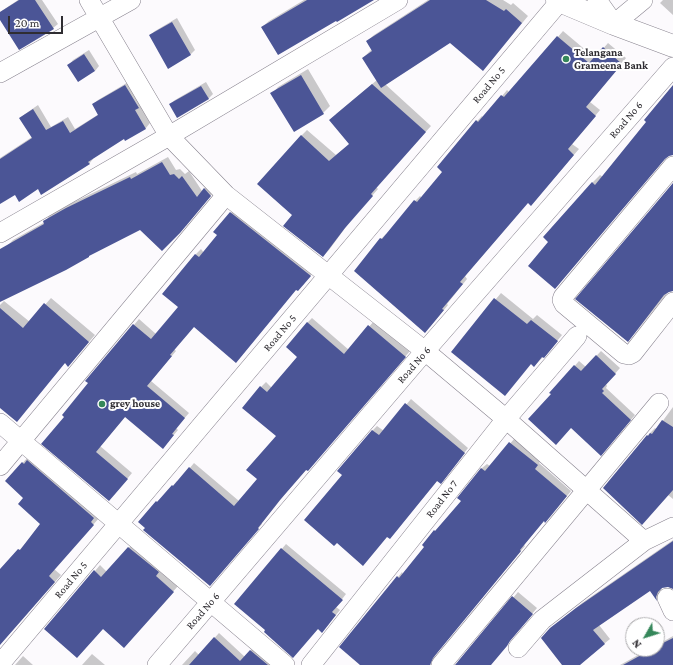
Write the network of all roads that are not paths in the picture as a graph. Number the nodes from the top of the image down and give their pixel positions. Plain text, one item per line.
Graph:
1 (89, 0) edge
2 (131, 0) edge
3 (398, 0) edge
4 (558, 0) edge
5 (597, 0) edge
6 (644, 0) edge
7 (99, 17) junction
8 (614, 24) junction
9 (673, 46) edge
10 (673, 67) edge
11 (0, 73) edge
12 (169, 136) junction
13 (673, 166) edge
14 (226, 195) junction
15 (0, 233) edge
16 (328, 276) junction
17 (673, 302) edge
18 (577, 336) dead end
19 (425, 351) junction
20 (659, 403) dead end
21 (506, 419) junction
22 (0, 423) edge
23 (22, 441) junction
24 (0, 466) edge
25 (586, 490) junction
26 (119, 524) junction
27 (673, 527) edge
28 (644, 541) junction
29 (211, 602) junction
30 (518, 648) dead end
31 (0, 664) edge
32 (157, 665) edge
33 (286, 665) edge
34 (311, 665) edge
35 (441, 665) edge

1 - 7 street
2 - 7 street
3 - 12 street
4 - 8 street
4 - 16 street, Road No 5
5 - 8 street
6 - 8 street
7 - 11 street
7 - 12 street
8 - 9 street
10 - 19 street, Road No 6
12 - 14 street
12 - 15 street
13 - 17 street
14 - 16 street
14 - 23 street
16 - 19 street
16 - 26 street, Road No 5
18 - 21 street, Road No 7
19 - 21 street
19 - 29 street, Road No 6
20 - 25 street
21 - 25 street
21 - 34 street, Road No 7
22 - 23 street
23 - 24 street
23 - 26 street
25 - 28 street
25 - 35 street
26 - 29 street
26 - 31 street, Road No 5
27 - 28 street
28 - 30 street
29 - 32 street, Road No 6
29 - 33 street

